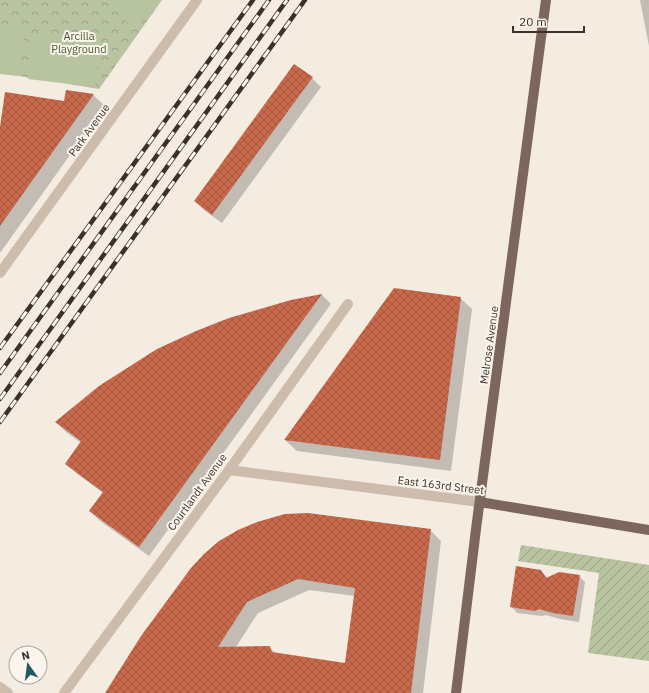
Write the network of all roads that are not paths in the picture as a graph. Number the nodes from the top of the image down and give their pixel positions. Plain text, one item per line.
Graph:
1 (197, 0) edge
2 (546, 0) edge
3 (0, 273) edge
4 (348, 304) dead end
5 (229, 470) junction
6 (480, 502) junction
7 (649, 530) edge
8 (0, 687) edge
9 (8, 693) edge
10 (64, 693) edge
11 (456, 693) edge

1 - 3 street, Park Avenue
2 - 6 main road, Melrose Avenue
4 - 5 street, Courtlandt Avenue
5 - 6 street, East 163rd Street
5 - 10 street, Courtlandt Avenue
6 - 7 main road, East 163rd Street
6 - 11 main road, Melrose Avenue
8 - 9 street

